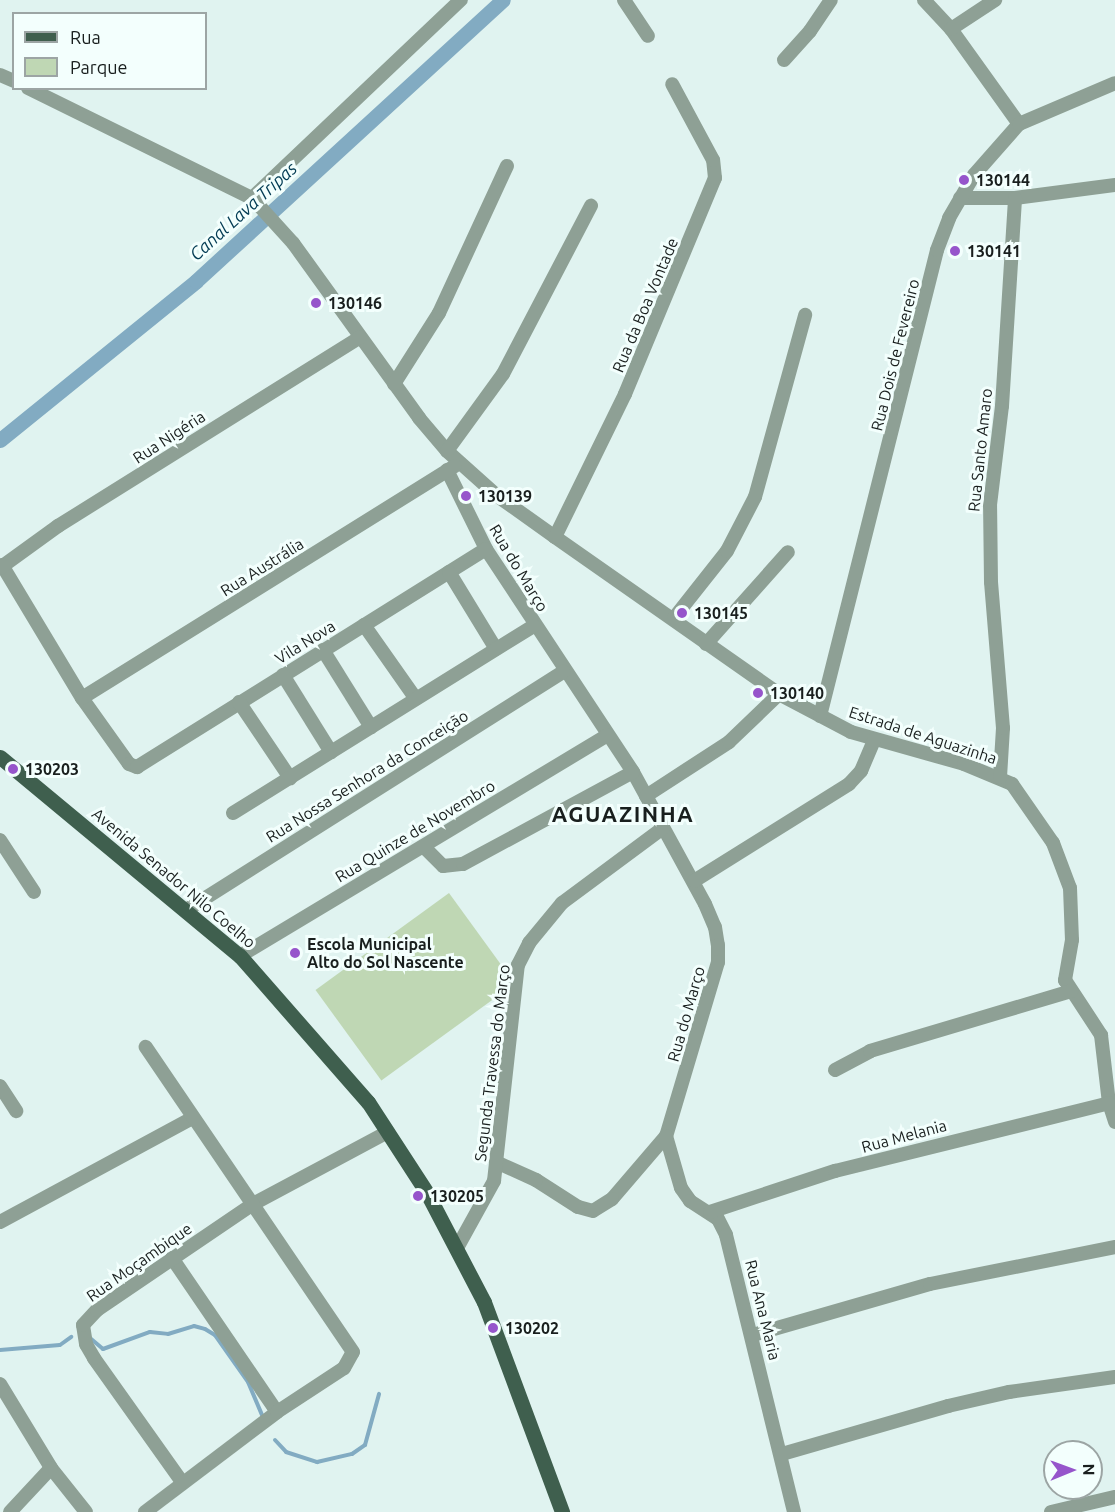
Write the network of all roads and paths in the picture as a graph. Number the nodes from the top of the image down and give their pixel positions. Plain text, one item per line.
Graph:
1 (461, 0) edge
2 (624, 0) edge
3 (831, 0) edge
4 (924, 0) edge
5 (995, 0) edge
6 (951, 29) junction
7 (648, 36) dead end
8 (784, 60) dead end
9 (1115, 83) edge
10 (672, 84) dead end
11 (32, 90) edge
12 (1019, 124) junction
13 (507, 166) dead end
14 (1115, 185) edge
15 (252, 198) junction
16 (960, 198) junction
17 (1015, 198) junction
18 (591, 206) dead end
19 (805, 315) dead end
20 (360, 337) junction
21 (394, 384) junction
22 (447, 451) junction
23 (453, 466) junction
24 (555, 537) junction
25 (486, 549) junction
26 (788, 552) dead end
27 (1, 567) edge
28 (449, 572) junction
29 (674, 618) junction
30 (364, 625) junction
31 (534, 626) junction
32 (706, 644) junction
33 (496, 649) junction
34 (323, 650) junction
35 (563, 672) junction
36 (283, 675) junction
37 (779, 694) junction
38 (82, 698) junction
39 (416, 699) junction
40 (239, 702) junction
41 (820, 716) junction
42 (371, 727) junction
43 (608, 735) junction
44 (874, 740) junction
45 (331, 752) junction
46 (0, 757) edge
47 (633, 772) junction
48 (1000, 777) junction
49 (290, 778) junction
50 (646, 796) junction
51 (233, 813) dead end
52 (663, 828) junction
53 (0, 840) edge
54 (424, 847) junction
55 (694, 881) junction
56 (34, 892) dead end
57 (188, 909) junction
58 (240, 956) junction
59 (1071, 991) junction
60 (146, 1047) dead end
61 (835, 1070) dead end
62 (0, 1086) edge
63 (1109, 1103) junction
64 (16, 1111) dead end
65 (192, 1118) junction
66 (1115, 1122) edge
67 (388, 1132) junction
68 (666, 1136) junction
69 (496, 1162) junction
70 (253, 1204) junction
71 (710, 1212) junction
72 (0, 1222) edge
73 (1115, 1247) edge
74 (457, 1248) junction
75 (172, 1258) junction
76 (753, 1335) junction
77 (1115, 1377) edge
78 (0, 1384) edge
79 (277, 1412) junction
80 (782, 1454) junction
81 (51, 1468) junction
82 (182, 1482) junction
83 (1115, 1497) edge
84 (10, 1512) edge
85 (86, 1512) edge
86 (145, 1512) edge
87 (562, 1512) edge
88 (794, 1512) edge
89 (1050, 1512) edge

1 - 15 street
2 - 7 street
3 - 8 street
4 - 6 street
5 - 6 street
6 - 12 street
9 - 12 street, Rua Dois de Fevereiro
10 - 24 street, Rua da Boa Vontade
11 - 15 street, Estrada de Aguazinha
12 - 16 street, Rua Dois de Fevereiro
13 - 21 street
14 - 17 street
15 - 20 street, Estrada de Aguazinha
16 - 17 street
16 - 41 street, Rua Dois de Fevereiro
17 - 48 street, Rua Santo Amaro
18 - 22 street
19 - 29 street
20 - 21 street, Estrada de Aguazinha
20 - 27 street, Rua Nigéria
21 - 22 street, Estrada de Aguazinha
22 - 23 street, Estrada de Aguazinha
23 - 24 street, Estrada de Aguazinha
23 - 25 street, Rua do Março
23 - 38 street, Rua Austrália
24 - 29 street, Estrada de Aguazinha
25 - 28 street, Vila Nova
25 - 31 street, Rua do Março
26 - 32 street
27 - 38 street
28 - 30 street, Vila Nova
28 - 33 street
29 - 32 street, Estrada de Aguazinha
30 - 34 street, Vila Nova
30 - 39 street
31 - 33 street
31 - 35 street, Rua do Março
32 - 37 street, Estrada de Aguazinha
33 - 39 street
34 - 36 street, Vila Nova
34 - 42 street
35 - 43 street, Rua do Março
35 - 57 street, Rua Nossa Senhora da Conceição
36 - 40 street, Vila Nova
36 - 45 street
37 - 41 street, Estrada de Aguazinha
37 - 50 street
38 - 40 street, Vila Nova
39 - 42 street
40 - 49 street
41 - 44 street, Estrada de Aguazinha
42 - 45 street
43 - 47 street, Rua do Março
43 - 54 street, Rua Quinze de Novembro
44 - 48 street, Estrada de Aguazinha
44 - 55 street
45 - 49 street
46 - 57 main road, Avenida Senador Nilo Coelho
47 - 50 street, Rua do Março
47 - 54 street
48 - 59 street, Estrada de Aguazinha
49 - 51 street
50 - 52 street, Rua do Março
52 - 55 street, Rua do Março
52 - 69 street, Segunda Travessa do Março
53 - 56 street
54 - 58 street, Rua Quinze de Novembro
55 - 68 street, Rua do Março
57 - 58 main road, Avenida Senador Nilo Coelho
58 - 67 main road, Avenida Senador Nilo Coelho
59 - 61 street
59 - 63 street, Estrada de Aguazinha
60 - 65 street
62 - 64 street
63 - 66 street, Estrada de Aguazinha
63 - 71 street, Rua Melania
65 - 70 street
65 - 72 street
67 - 70 street, Rua Moçambique
67 - 74 main road, Avenida Senador Nilo Coelho
68 - 69 street, Rua do Março
68 - 71 street, Rua Ana Maria
69 - 74 street, Segunda Travessa do Março
70 - 75 street, Rua Moçambique
70 - 79 street
71 - 76 street, Rua Ana Maria
73 - 76 street
74 - 87 main road, Avenida Senador Nilo Coelho
75 - 79 street
75 - 82 street, Rua Moçambique
76 - 80 street, Rua Ana Maria
77 - 80 street
78 - 81 street
79 - 82 street
80 - 88 street, Rua Ana Maria
81 - 84 street
81 - 85 street
82 - 86 street
83 - 89 street

